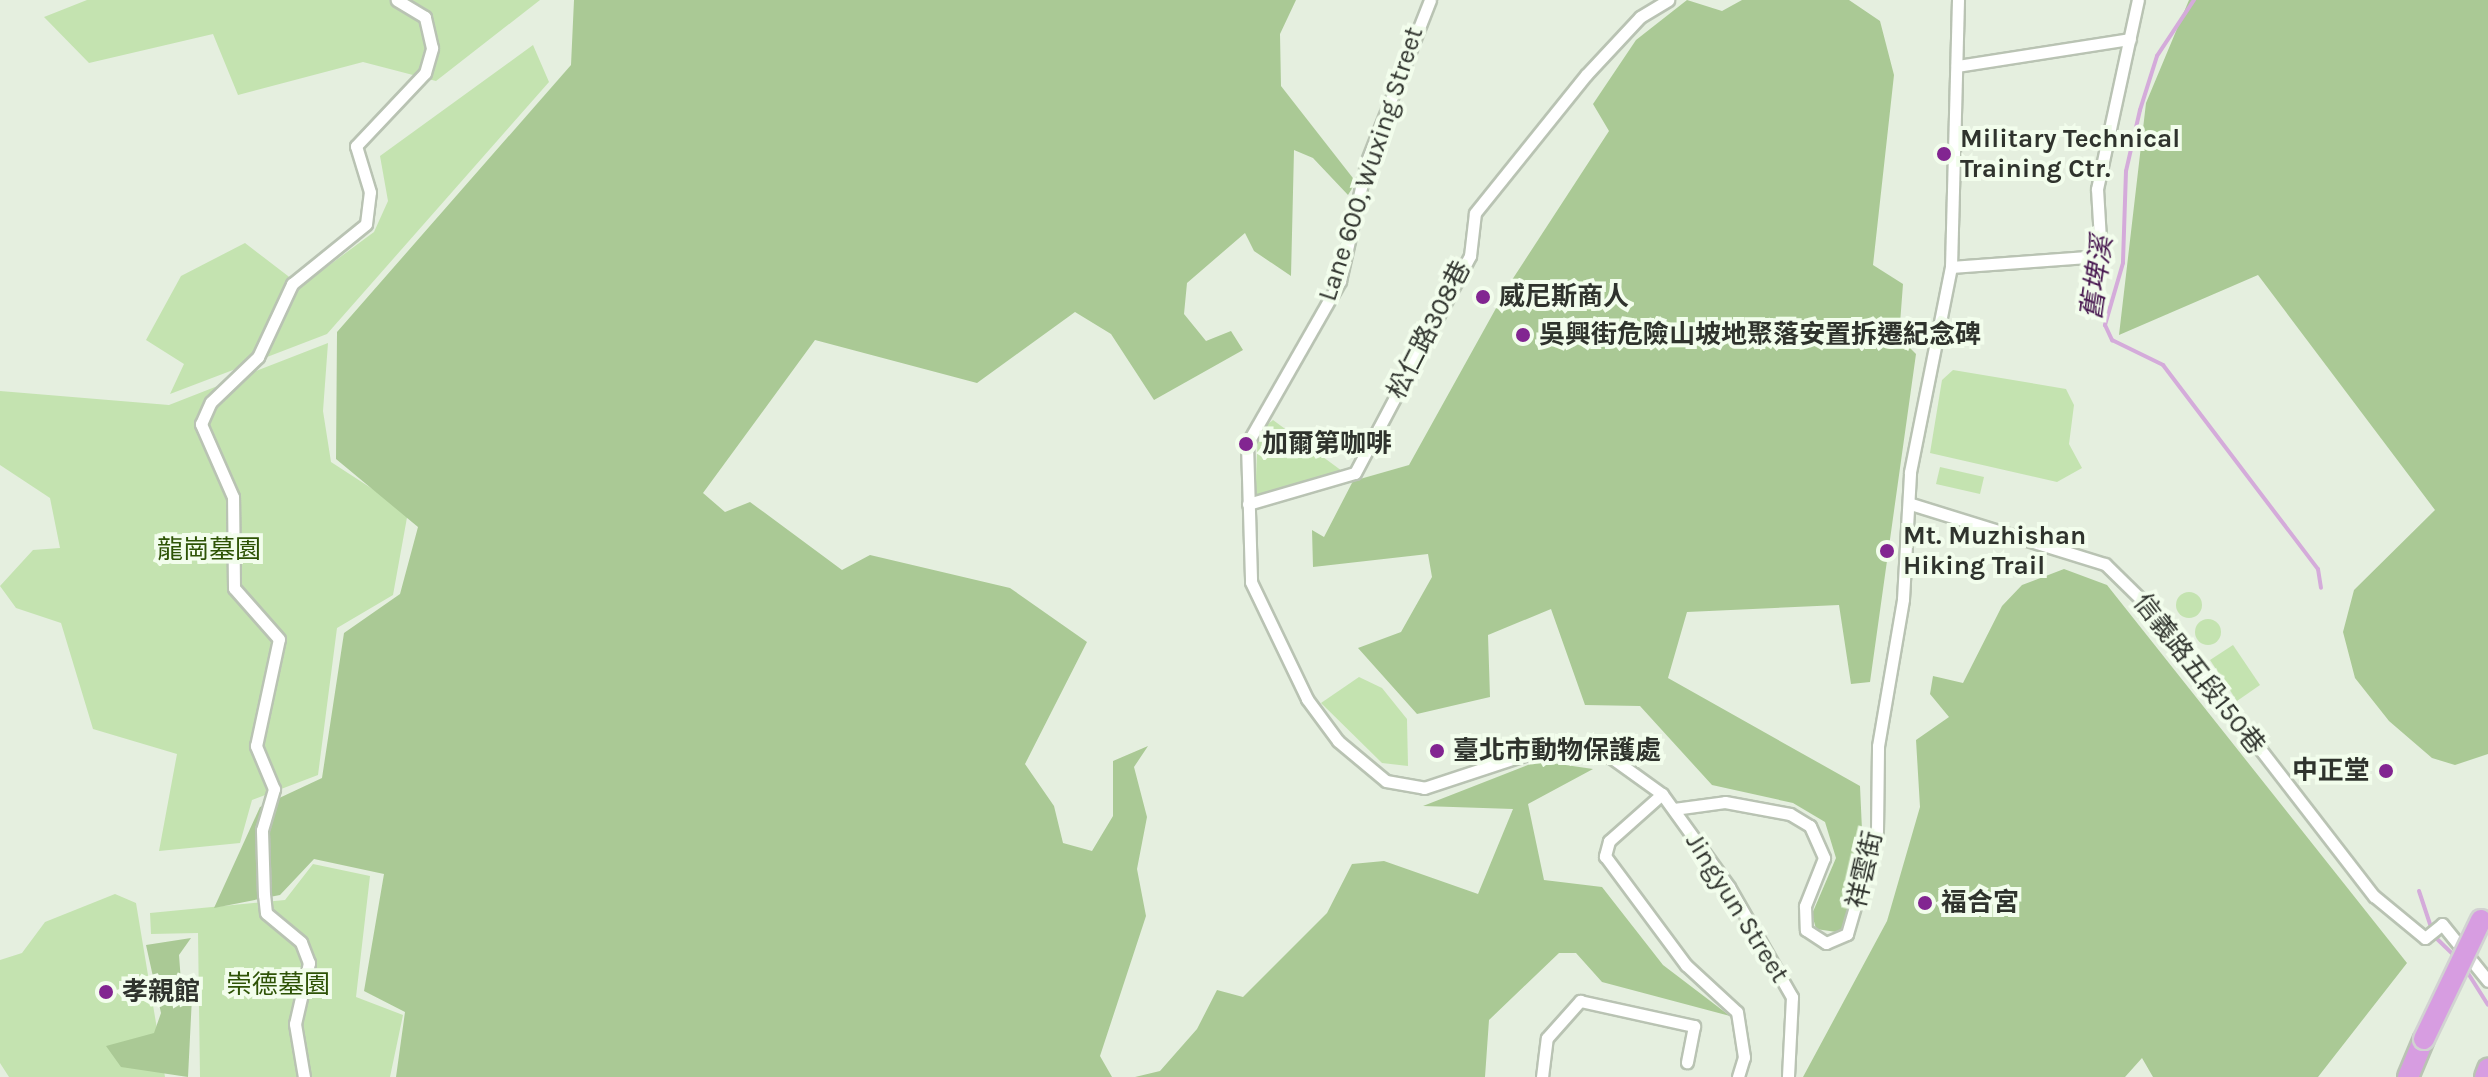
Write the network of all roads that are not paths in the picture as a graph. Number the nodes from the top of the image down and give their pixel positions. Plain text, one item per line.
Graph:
1 (397, 0) edge
2 (1430, 0) edge
3 (1668, 0) edge
4 (1958, 0) edge
5 (2138, 0) edge
6 (2130, 39) junction
7 (1957, 66) junction
8 (1951, 267) junction
9 (1248, 504) junction
10 (1911, 504) junction
11 (1662, 794) junction
12 (1674, 809) junction
13 (2484, 913) edge
14 (2488, 981) edge
15 (1687, 1062) dead end
16 (2488, 1069) edge
17 (304, 1077) edge
18 (1542, 1077) edge
19 (1738, 1077) edge
20 (1788, 1077) edge
21 (2408, 1077) edge
22 (2485, 1077) edge

1 - 17 street
2 - 9 street, Lane 600, Wuxing Street
3 - 9 street, 松仁路308巷
4 - 7 street
5 - 6 street
6 - 7 street
6 - 8 street
7 - 8 street
8 - 10 street
9 - 11 street, Lane 600, Wuxing Street
10 - 12 street, 祥雲街
10 - 14 street, 信義路五段150巷
11 - 12 street, Jingyun Street
11 - 19 street
12 - 20 street, Jingyun Street
13 - 21 highway, bridge
15 - 18 street
16 - 22 highway

